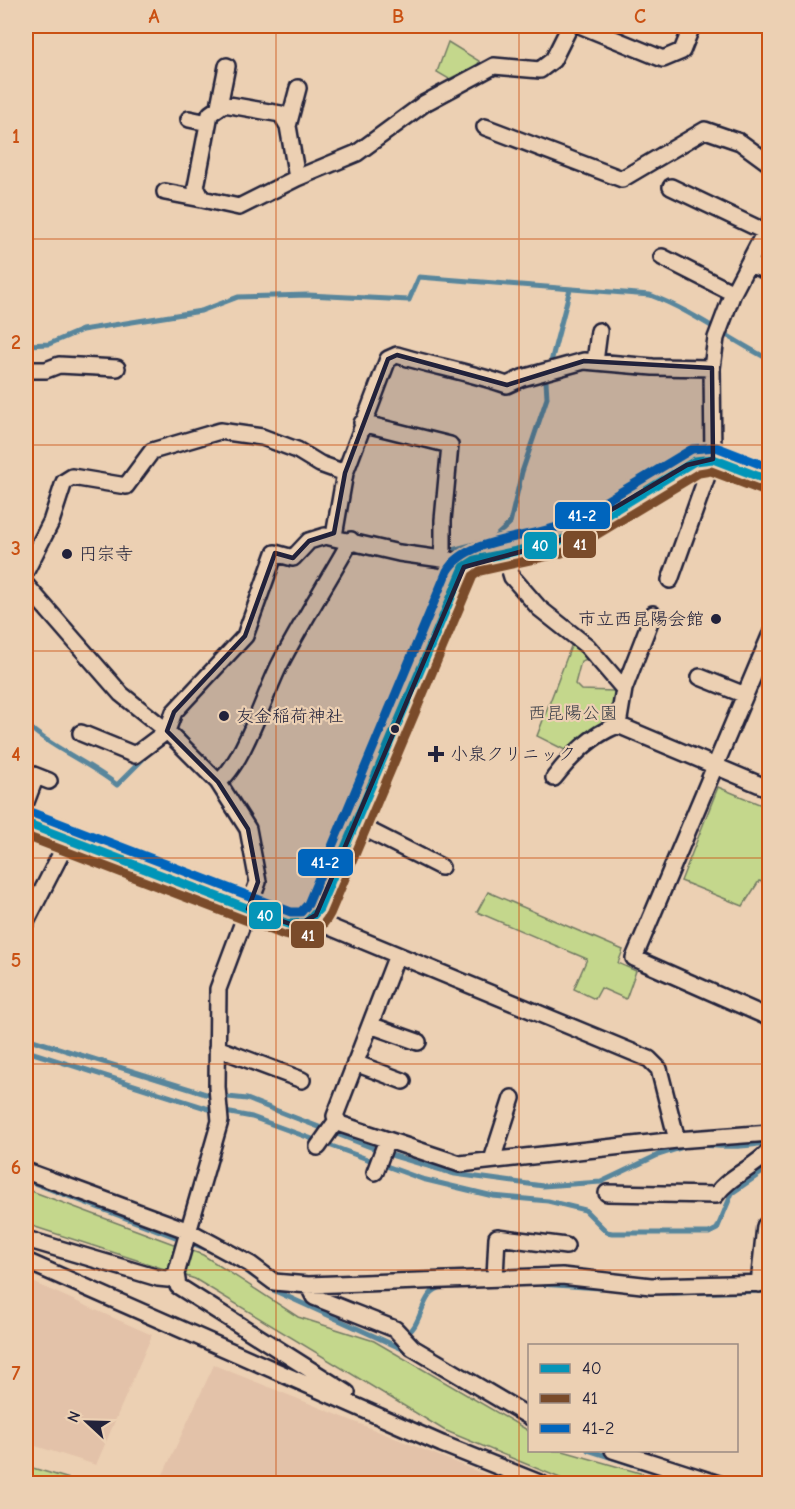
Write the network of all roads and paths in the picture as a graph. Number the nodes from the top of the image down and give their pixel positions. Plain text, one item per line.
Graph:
1 (570, 26) edge
2 (582, 26) edge
3 (692, 26) edge
4 (227, 66) dead end
5 (298, 88) dead end
6 (219, 106) junction
7 (189, 119) dead end
8 (208, 123) junction
9 (288, 126) junction
10 (485, 127) dead end
11 (770, 164) edge
12 (297, 178) junction
13 (671, 187) dead end
14 (165, 192) dead end
15 (202, 199) junction
16 (768, 230) edge
17 (662, 257) dead end
18 (748, 264) junction
19 (770, 272) edge
20 (733, 293) junction
21 (599, 331) dead end
22 (595, 362) junction
23 (117, 368) dead end
24 (712, 368) junction
25 (26, 370) edge
26 (362, 423) junction
27 (713, 459) junction
28 (345, 473) junction
29 (770, 481) edge
30 (334, 536) junction
31 (351, 540) junction
32 (506, 554) junction
33 (443, 560) junction
34 (470, 562) junction
35 (26, 571) edge
36 (670, 580) dead end
37 (26, 585) edge
38 (653, 614) dead end
39 (770, 636) edge
40 (700, 677) dead end
41 (624, 689) junction
42 (745, 695) junction
43 (618, 725) junction
44 (167, 731) junction
45 (81, 733) dead end
46 (716, 767) junction
47 (37, 776) edge
48 (554, 778) dead end
49 (218, 782) junction
50 (770, 789) edge
51 (26, 802) edge
52 (26, 823) edge
53 (356, 824) junction
54 (69, 840) junction
55 (441, 867) dead end
56 (248, 909) junction
57 (313, 920) junction
58 (26, 922) edge
59 (398, 955) junction
60 (770, 1018) edge
61 (370, 1025) junction
62 (418, 1042) dead end
63 (217, 1048) junction
64 (355, 1063) junction
65 (302, 1080) dead end
66 (403, 1081) dead end
67 (512, 1098) dead end
68 (337, 1120) junction
69 (770, 1133) edge
70 (677, 1140) junction
71 (386, 1143) junction
72 (318, 1147) dead end
73 (770, 1150) edge
74 (492, 1160) junction
75 (26, 1171) edge
76 (375, 1172) dead end
77 (607, 1193) dead end
78 (765, 1226) dead end
79 (188, 1232) junction
80 (26, 1239) edge
81 (566, 1246) dead end
82 (26, 1261) edge
83 (176, 1274) junction
84 (495, 1277) junction
85 (764, 1284) edge
86 (311, 1290) junction
87 (370, 1412) junction
88 (528, 1416) edge
89 (619, 1452) edge
90 (542, 1484) edge
91 (719, 1484) edge

1 - 12 street
2 - 3 street
4 - 6 street
5 - 9 street
6 - 8 street
6 - 9 street
7 - 8 street
8 - 15 street
9 - 12 street
10 - 11 street
12 - 15 street
13 - 16 street
14 - 15 street
16 - 18 street
17 - 20 street
18 - 19 street
18 - 20 street
20 - 24 street
21 - 22 street
22 - 24 street
22 - 26 street
23 - 25 street
24 - 27 street
26 - 28 street
26 - 33 street
27 - 29 street
27 - 32 street
27 - 36 street
28 - 30 street
28 - 35 street
30 - 31 street
30 - 44 street
31 - 33 street
31 - 49 street
32 - 34 street
32 - 41 street
33 - 34 street
34 - 53 street
37 - 44 street
38 - 41 street
39 - 42 street
40 - 42 street
41 - 43 street
42 - 46 street
43 - 46 street
43 - 48 street
44 - 45 street
44 - 49 street
46 - 50 street
46 - 60 street
47 - 51 street
49 - 56 street
52 - 54 street
53 - 55 street
53 - 57 street
54 - 56 street
54 - 58 street
56 - 57 street
56 - 63 street
57 - 59 street
59 - 61 street
59 - 70 street
61 - 62 street
61 - 64 street
63 - 65 street
63 - 79 street
64 - 66 street
64 - 68 street
67 - 74 street
68 - 71 street
68 - 72 street
69 - 70 street
70 - 74 street
71 - 74 street
71 - 76 street
73 - 77 street
75 - 79 street
78 - 85 street
79 - 83 street
79 - 86 street
80 - 83 street
81 - 84 street
82 - 87 street
83 - 87 street
84 - 85 street
84 - 86 street
86 - 88 street
87 - 90 street
89 - 91 street

